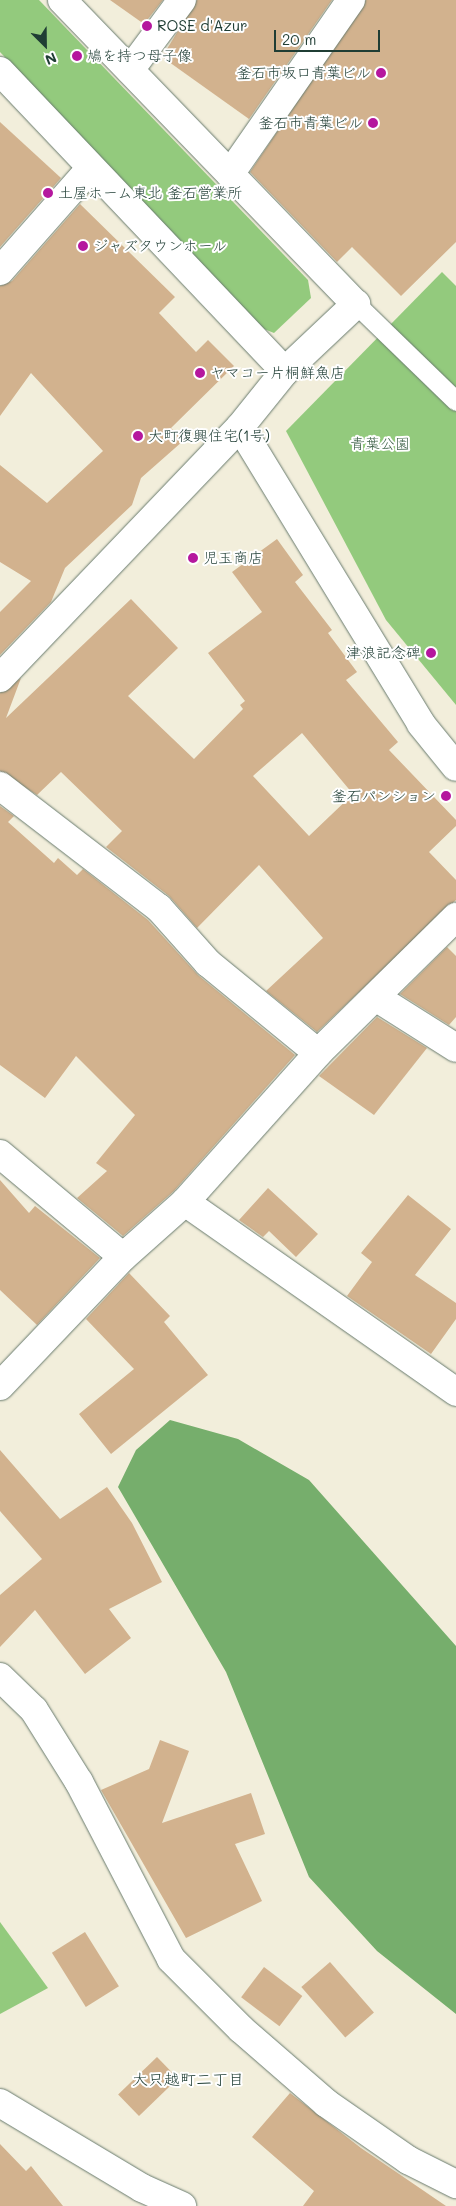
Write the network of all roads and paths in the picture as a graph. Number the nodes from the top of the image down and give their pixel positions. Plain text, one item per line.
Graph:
1 (62, 0) edge
2 (182, 0) edge
3 (351, 0) edge
4 (130, 70) junction
5 (0, 71) edge
6 (90, 169) junction
7 (230, 174) junction
8 (0, 271) edge
9 (356, 304) junction
10 (285, 371) junction
11 (456, 401) edge
12 (240, 427) junction
13 (0, 678) edge
14 (456, 767) edge
15 (0, 786) edge
16 (456, 917) edge
17 (377, 998) junction
18 (456, 1048) edge
19 (318, 1053) junction
20 (0, 1154) edge
21 (185, 1202) junction
22 (123, 1257) junction
23 (0, 1386) edge
24 (456, 1392) edge
25 (0, 1677) edge
26 (0, 2103) edge
27 (456, 2184) edge
28 (182, 2206) edge

1 - 4 street
2 - 4 street
3 - 7 street
4 - 7 street
5 - 6 street
6 - 8 street
6 - 10 street
7 - 9 street
9 - 10 street
9 - 11 lane
10 - 12 street
12 - 13 street
12 - 14 street
15 - 19 street
16 - 17 street
17 - 18 street
17 - 19 street
19 - 21 street
20 - 22 street
21 - 22 street
21 - 24 street
22 - 23 street
25 - 27 street
26 - 28 street

